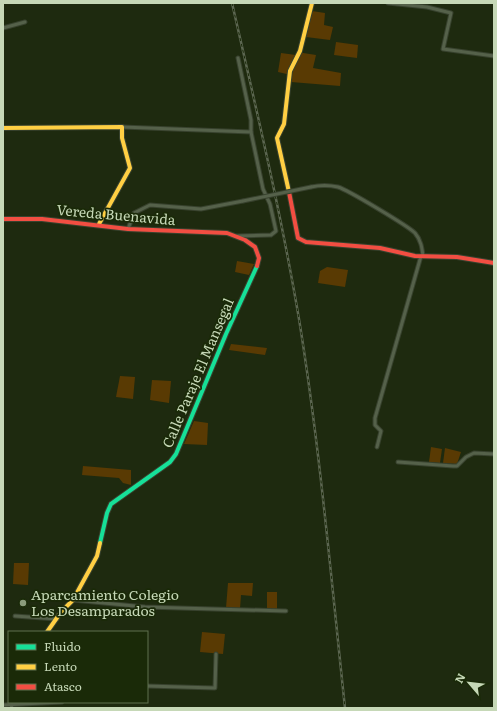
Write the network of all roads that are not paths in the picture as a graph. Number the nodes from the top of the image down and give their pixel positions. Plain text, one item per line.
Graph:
1 (312, 3) edge
2 (388, 3) edge
3 (25, 22) dead end
4 (3, 28) edge
5 (494, 56) edge
6 (238, 58) dead end
7 (122, 127) junction
8 (3, 128) edge
9 (251, 132) junction
10 (3, 219) edge
11 (99, 224) junction
12 (128, 229) junction
13 (235, 236) junction
14 (256, 247) joint
15 (422, 256) junction
16 (494, 263) edge
17 (377, 447) dead end
18 (494, 454) edge
19 (398, 462) dead end
20 (73, 600) junction
21 (286, 611) dead end
22 (15, 616) dead end
23 (57, 619) junction
24 (48, 631) edge
25 (216, 654) dead end
26 (148, 686) edge

1 - 15 street
2 - 5 street
3 - 4 street
6 - 9 street
7 - 8 street
7 - 9 street
7 - 11 street
9 - 13 street
10 - 11 street, Vereda Buenavida
11 - 12 street, Vereda Buenavida
12 - 13 street, Vereda Buenavida
12 - 15 street, bridge
13 - 14 street, Vereda Buenavida
14 - 20 street, Calle Paraje El Mansegal
15 - 16 street
15 - 17 street
18 - 19 street
20 - 21 street
20 - 23 street, Calle Paraje El Mansegal
22 - 23 street
23 - 24 street, Calle Paraje El Mansegal
25 - 26 street

